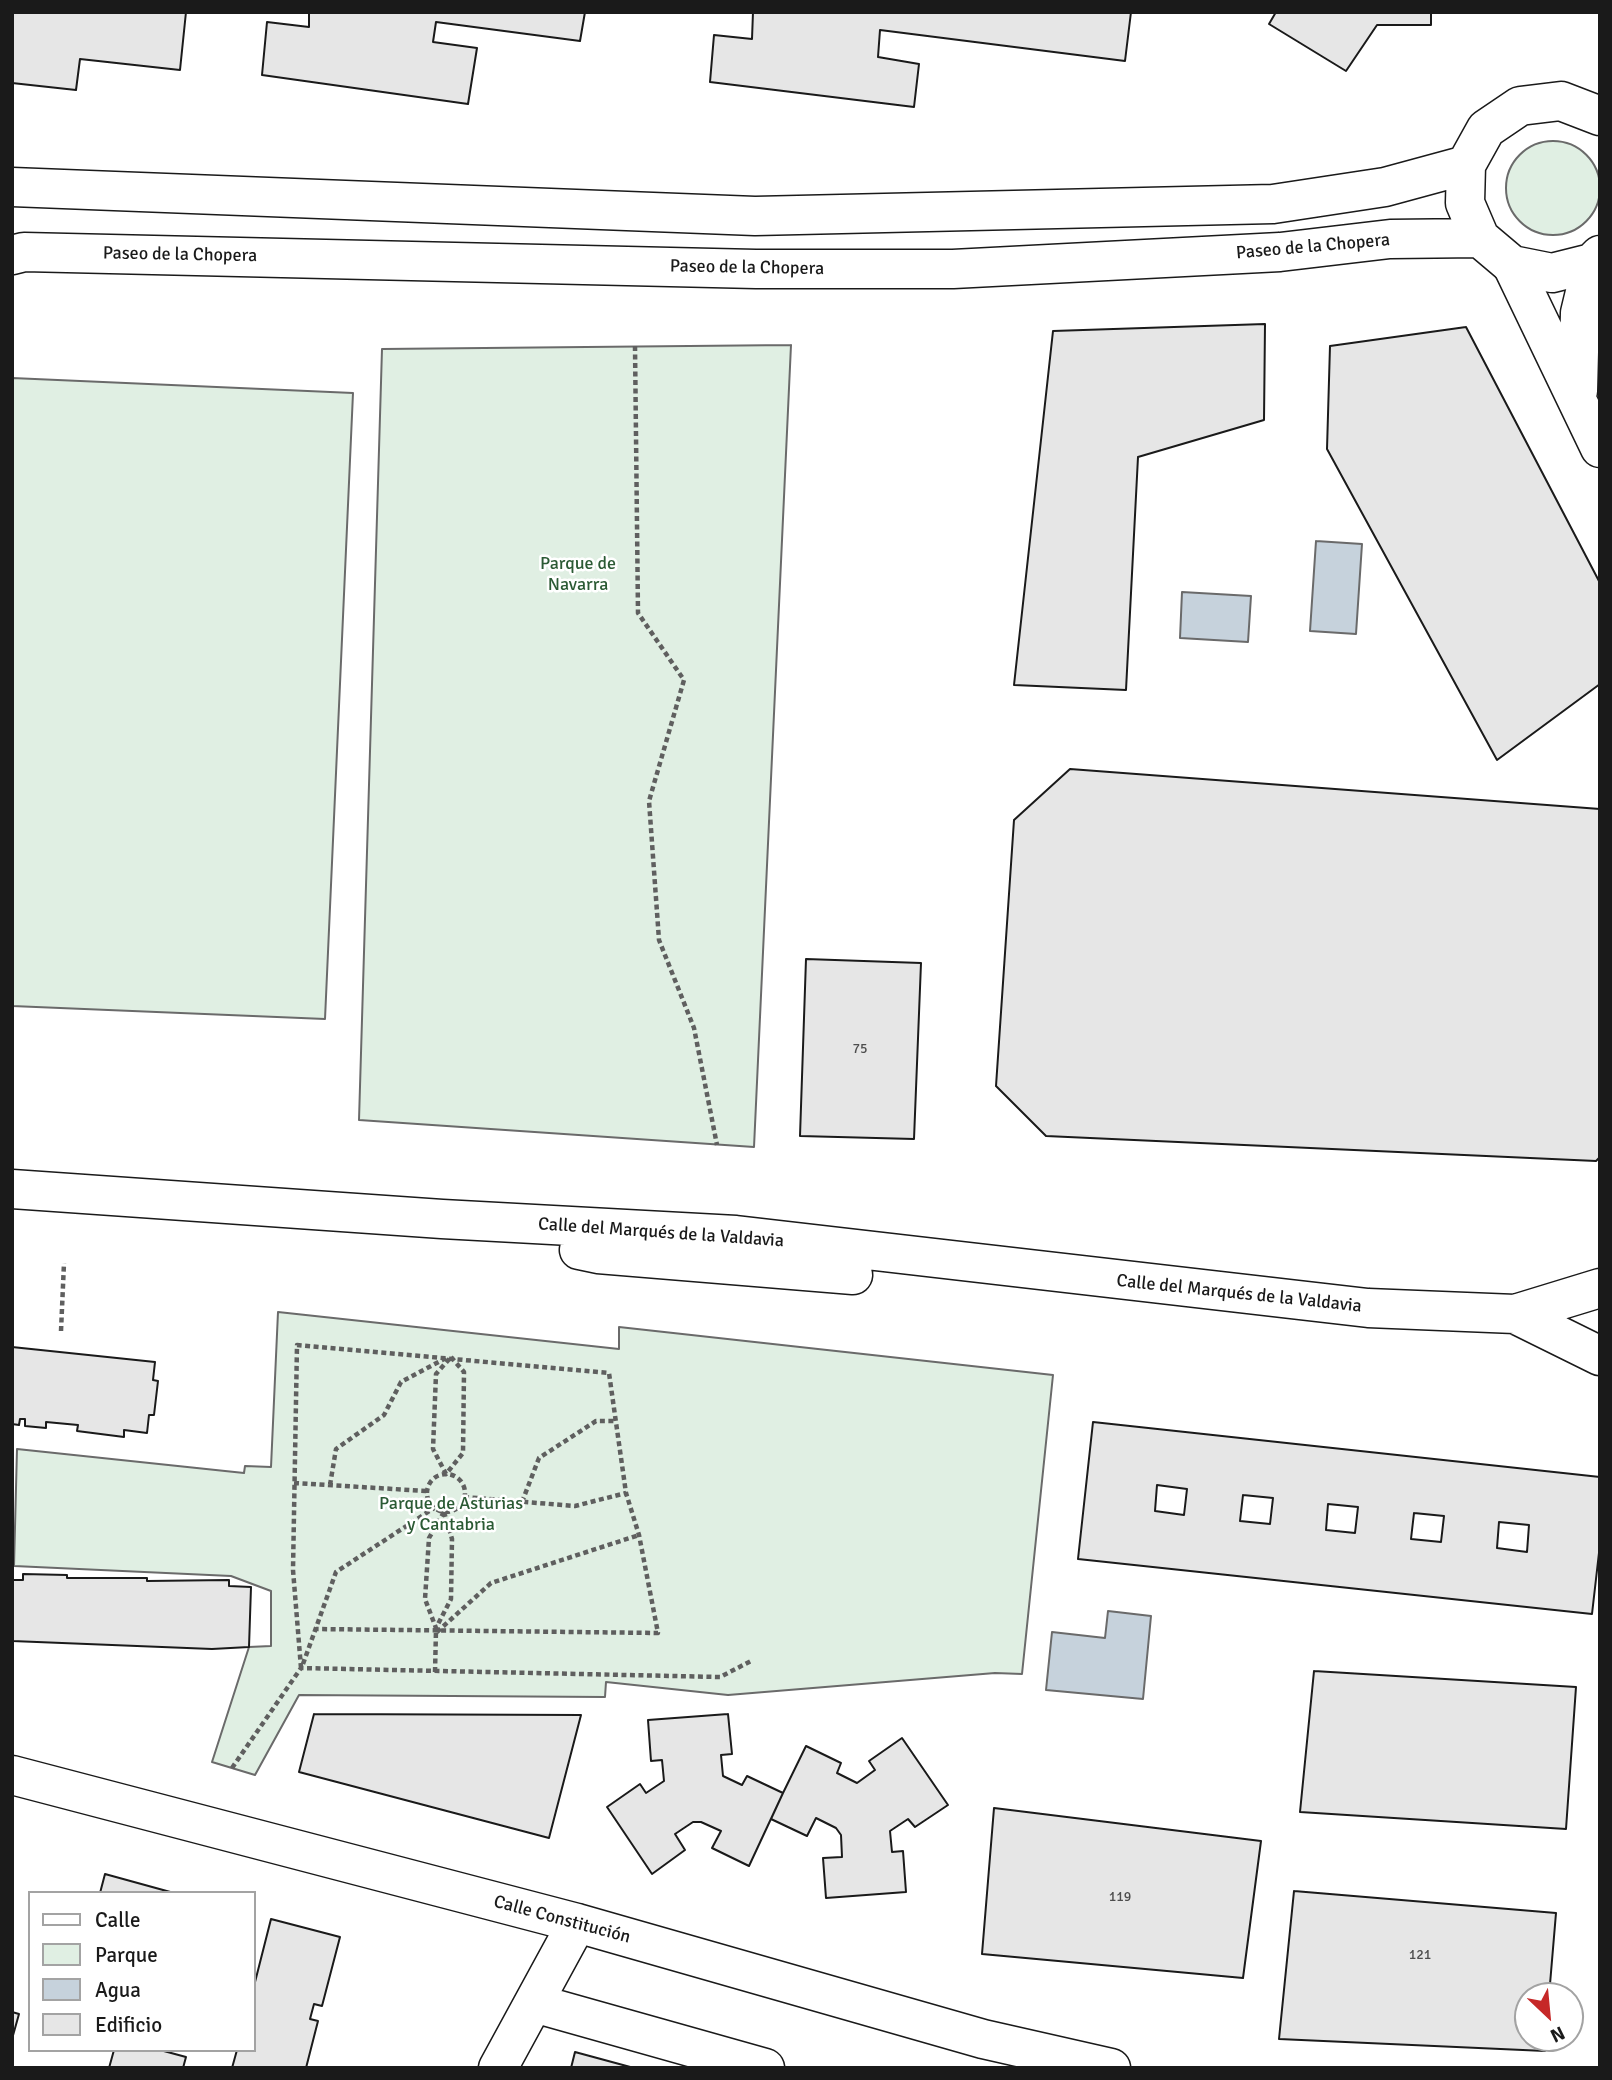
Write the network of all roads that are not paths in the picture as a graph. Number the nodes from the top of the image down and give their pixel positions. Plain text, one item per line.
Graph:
1 (1600, 115) edge
2 (1466, 165) junction
3 (12, 187) edge
4 (1480, 238) junction
5 (12, 255) edge
6 (1596, 259) edge
7 (1512, 265) junction
8 (1577, 397) junction
9 (1600, 448) edge
10 (12, 1189) edge
11 (1600, 1287) edge
12 (1515, 1314) junction
13 (1600, 1356) edge
14 (12, 1775) edge
15 (577, 1923) junction
16 (534, 2003) junction
17 (999, 2056) edge
18 (498, 2068) edge
19 (765, 2068) edge
20 (1111, 2068) edge

1 - 2 street
2 - 3 street
2 - 4 street
4 - 5 street, Paseo de la Chopera
4 - 7 street
6 - 7 street
6 - 8 street
7 - 8 street
8 - 9 street
10 - 12 street, Calle del Marqués de la Valdavia
11 - 12 street, Calle del Marqués de la Valdavia
12 - 13 street, Calle del Marqués de la Valdavia
14 - 15 street, Calle Constitución
15 - 16 street
15 - 17 street, Calle Constitución
16 - 18 street
16 - 19 street
17 - 20 street, Calle Constitución

